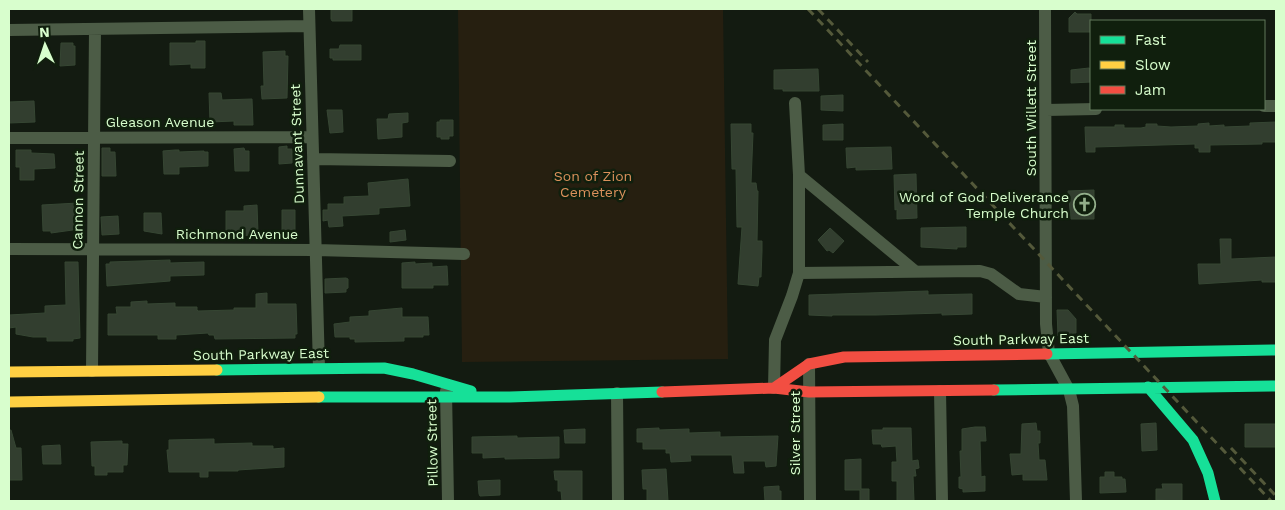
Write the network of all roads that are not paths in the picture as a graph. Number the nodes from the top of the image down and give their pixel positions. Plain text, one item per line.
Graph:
1 (309, 9) edge
2 (1045, 9) edge
3 (309, 26) junction
4 (95, 29) junction
5 (9, 30) edge
6 (795, 103) dead end
7 (1090, 109) edge
8 (1046, 110) junction
9 (94, 137) junction
10 (312, 137) junction
11 (9, 138) edge
12 (313, 159) junction
13 (450, 161) dead end
14 (799, 174) junction
15 (93, 248) junction
16 (9, 249) edge
17 (316, 250) junction
18 (464, 254) dead end
19 (915, 271) junction
20 (799, 273) junction
21 (1046, 297) junction
22 (1276, 350) edge
23 (1049, 353) junction
24 (809, 364) junction
25 (318, 368) junction
26 (92, 371) junction
27 (9, 372) edge
28 (445, 384) junction
29 (1276, 386) edge
30 (1148, 387) junction
31 (774, 388) junction
32 (1069, 390) junction
33 (940, 391) junction
34 (809, 392) junction
35 (617, 393) junction
36 (510, 397) junction
37 (446, 398) junction
38 (9, 402) edge
39 (448, 501) edge
40 (618, 501) edge
41 (810, 501) edge
42 (942, 501) edge
43 (1076, 501) edge
44 (1215, 501) edge

1 - 3 street, Dunnavant Street
2 - 8 street, South Willett Street
3 - 4 street
3 - 10 street, Dunnavant Street
4 - 5 street
4 - 9 street, Cannon Street
6 - 14 street
7 - 8 street
8 - 21 street, South Willett Street
9 - 10 street, Gleason Avenue
9 - 11 street, Gleason Avenue
9 - 15 street, Cannon Street
10 - 12 street, Dunnavant Street
12 - 13 street
12 - 17 street, Dunnavant Street
14 - 19 street
14 - 20 street
15 - 16 street, Richmond Avenue
15 - 17 street, Richmond Avenue
15 - 26 street, Cannon Street
17 - 18 street, Richmond Avenue
17 - 25 street, Dunnavant Street
19 - 20 street
19 - 21 street
20 - 31 street
21 - 23 street, South Willett Street
22 - 23 main road, South Parkway East
23 - 24 main road, South Parkway East
23 - 32 street, South Willett Street
24 - 31 main road, South Parkway East
24 - 34 street, Silver Street
25 - 26 main road, South Parkway East
25 - 28 main road, South Parkway East
26 - 27 main road, South Parkway East
28 - 36 main road, South Parkway East
28 - 37 street, Pillow Street
29 - 30 main road, South Parkway East
30 - 32 main road, South Parkway East
30 - 44 main road
31 - 34 main road, South Parkway East
31 - 35 main road, South Parkway East
32 - 33 main road, South Parkway East
32 - 43 street, South Willett Street
33 - 34 main road, South Parkway East
33 - 42 street
34 - 41 street, Silver Street
35 - 36 main road, South Parkway East
35 - 40 street
36 - 37 main road, South Parkway East
37 - 38 main road, South Parkway East
37 - 39 street, Pillow Street

